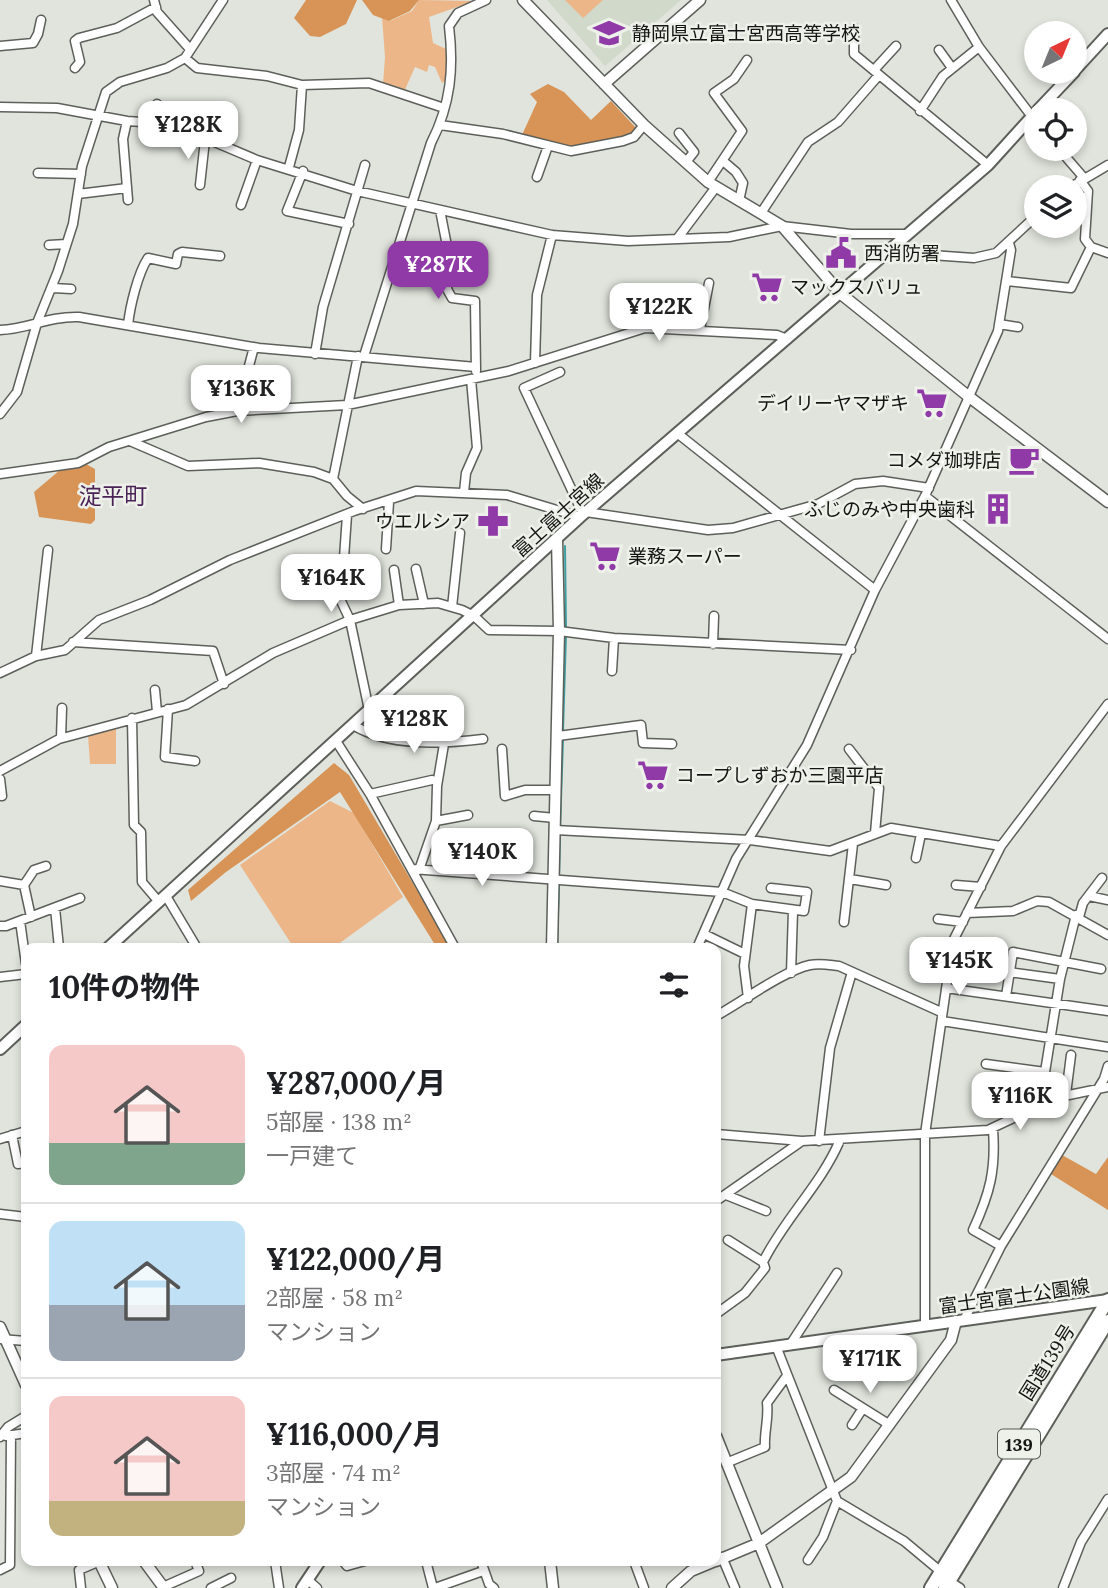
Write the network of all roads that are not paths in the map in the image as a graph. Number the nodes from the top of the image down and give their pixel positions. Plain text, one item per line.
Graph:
1 (223, 0) edge
2 (486, 0) edge
3 (523, 0) edge
4 (700, 0) edge
5 (951, 0) edge
6 (155, 4) edge
7 (41, 19) dead end
8 (854, 28) dead end
9 (1108, 34) edge
10 (0, 46) edge
11 (896, 46) dead end
12 (979, 47) junction
13 (189, 48) junction
14 (939, 50) dead end
15 (1087, 57) edge
16 (185, 58) junction
17 (747, 60) dead end
18 (75, 68) dead end
19 (952, 68) junction
20 (877, 73) junction
21 (604, 84) junction
22 (1062, 84) edge
23 (302, 85) junction
24 (1050, 98) edge
25 (1024, 102) edge
26 (157, 104) dead end
27 (0, 107) edge
28 (443, 108) junction
29 (920, 111) junction
30 (100, 117) junction
31 (127, 121) junction
32 (156, 123) junction
33 (440, 125) junction
34 (644, 125) junction
35 (1024, 126) edge
36 (679, 133) dead end
37 (205, 140) junction
38 (548, 146) junction
39 (257, 160) junction
40 (723, 161) junction
41 (1068, 161) edge
42 (686, 162) junction
43 (988, 164) junction
44 (365, 165) dead end
45 (1108, 165) edge
46 (289, 167) junction
47 (303, 172) junction
48 (38, 173) dead end
49 (80, 174) junction
50 (1079, 175) edge
51 (1087, 176) edge
52 (537, 177) dead end
53 (200, 185) dead end
54 (712, 185) junction
55 (127, 188) junction
56 (357, 191) junction
57 (78, 194) junction
58 (128, 200) dead end
59 (739, 201) junction
60 (413, 203) junction
61 (240, 205) dead end
62 (440, 210) junction
63 (761, 213) junction
64 (349, 224) junction
65 (782, 226) junction
66 (1024, 228) edge
67 (907, 234) junction
68 (552, 235) junction
69 (1086, 238) edge
70 (677, 239) junction
71 (1009, 243) junction
72 (49, 244) dead end
73 (66, 244) junction
74 (1091, 247) junction
75 (888, 252) junction
76 (1108, 253) edge
77 (220, 256) dead end
78 (1007, 281) junction
79 (709, 284) dead end
80 (53, 288) junction
81 (71, 289) dead end
82 (654, 292) dead end
83 (841, 294) junction
84 (37, 323) junction
85 (999, 324) junction
86 (128, 325) junction
87 (1018, 327) dead end
88 (648, 328) junction
89 (700, 329) junction
90 (0, 330) edge
91 (787, 339) junction
92 (254, 347) junction
93 (315, 354) junction
94 (361, 356) junction
95 (536, 363) junction
96 (528, 371) dead end
97 (560, 372) dead end
98 (475, 374) junction
99 (534, 384) junction
100 (968, 396) junction
101 (347, 405) junction
102 (237, 411) junction
103 (0, 414) edge
104 (677, 433) junction
105 (130, 441) junction
106 (0, 474) edge
107 (334, 479) junction
108 (464, 492) junction
109 (927, 492) junction
110 (389, 502) junction
111 (1108, 502) edge
112 (363, 509) junction
113 (583, 514) junction
114 (348, 515) junction
115 (779, 516) junction
116 (460, 533) dead end
117 (557, 539) junction
118 (386, 549) dead end
119 (48, 550) dead end
120 (416, 569) dead end
121 (394, 570) dead end
122 (875, 590) junction
123 (424, 604) junction
124 (400, 605) junction
125 (452, 607) junction
126 (474, 615) junction
127 (714, 616) dead end
128 (350, 620) junction
129 (564, 631) junction
130 (614, 638) junction
131 (1108, 639) edge
132 (73, 642) junction
133 (713, 644) junction
134 (851, 650) junction
135 (36, 656) junction
136 (612, 671) dead end
137 (0, 673) edge
138 (224, 684) junction
139 (155, 690) dead end
140 (1108, 704) edge
141 (62, 708) dead end
142 (168, 709) junction
143 (369, 710) junction
144 (157, 712) junction
145 (132, 718) junction
146 (353, 725) junction
147 (561, 736) junction
148 (61, 738) junction
149 (483, 739) dead end
150 (336, 741) junction
151 (444, 744) junction
152 (672, 744) dead end
153 (502, 749) dead end
154 (849, 749) dead end
155 (195, 761) dead end
156 (0, 771) edge
157 (0, 779) edge
158 (432, 780) dead end
159 (556, 790) junction
160 (370, 794) junction
161 (2, 796) dead end
162 (468, 815) dead end
163 (534, 816) dead end
164 (555, 818) junction
165 (436, 821) junction
166 (558, 830) junction
167 (875, 833) junction
168 (921, 834) junction
169 (750, 840) junction
170 (853, 844) junction
171 (1001, 846) junction
172 (916, 858) dead end
173 (46, 866) dead end
174 (415, 869) junction
175 (1102, 878) dead end
176 (557, 879) junction
177 (850, 880) junction
178 (0, 881) edge
179 (24, 885) junction
180 (886, 885) dead end
181 (956, 885) dead end
182 (981, 887) junction
183 (771, 888) dead end
184 (722, 892) junction
185 (1089, 896) junction
186 (80, 898) dead end
187 (163, 899) junction
188 (1108, 900) edge
189 (752, 904) junction
190 (55, 908) junction
191 (793, 911) junction
192 (967, 913) junction
193 (1077, 916) junction
194 (31, 917) junction
195 (938, 919) dead end
196 (20, 921) junction
197 (845, 922) dead end
198 (963, 922) junction
199 (0, 926) edge
200 (706, 935) junction
201 (1108, 935) edge
202 (23, 943) edge
203 (58, 943) edge
204 (114, 943) edge
205 (194, 943) edge
206 (452, 943) edge
207 (552, 943) edge
208 (700, 943) edge
209 (923, 950) dead end
210 (745, 954) junction
211 (950, 955) junction
212 (1064, 960) junction
213 (1101, 969) dead end
214 (852, 972) junction
215 (1009, 972) junction
216 (791, 973) junction
217 (21, 975) edge
218 (0, 977) edge
219 (1060, 979) junction
220 (946, 988) junction
221 (1006, 996) junction
222 (748, 998) junction
223 (1057, 1002) junction
224 (1108, 1011) edge
225 (721, 1013) edge
226 (942, 1016) junction
227 (21, 1030) edge
228 (1051, 1036) junction
229 (1108, 1047) edge
230 (0, 1049) edge
231 (1071, 1055) dead end
232 (986, 1064) dead end
233 (1108, 1066) edge
234 (1045, 1072) junction
235 (1103, 1087) edge
236 (1066, 1094) junction
237 (1040, 1101) junction
238 (993, 1129) junction
239 (21, 1132) edge
240 (721, 1134) edge
241 (926, 1134) junction
242 (12, 1135) junction
243 (0, 1139) edge
244 (819, 1140) junction
245 (841, 1140) junction
246 (802, 1141) junction
247 (21, 1164) edge
248 (726, 1195) junction
249 (721, 1198) edge
250 (766, 1211) dead end
251 (0, 1214) edge
252 (21, 1216) edge
253 (729, 1240) dead end
254 (1001, 1246) junction
255 (763, 1262) junction
256 (837, 1272) dead end
257 (1108, 1300) edge
258 (721, 1310) edge
259 (960, 1320) junction
260 (1108, 1321) edge
261 (925, 1325) junction
262 (0, 1327) edge
263 (3, 1339) edge
264 (21, 1341) edge
265 (790, 1345) junction
266 (776, 1346) junction
267 (721, 1354) edge
268 (21, 1375) edge
269 (786, 1377) junction
270 (834, 1390) dead end
271 (863, 1408) junction
272 (21, 1419) edge
273 (852, 1425) dead end
274 (890, 1425) junction
275 (21, 1434) edge
276 (11, 1435) junction
277 (0, 1437) edge
278 (721, 1450) edge
279 (726, 1463) junction
280 (834, 1489) junction
281 (1108, 1499) edge
282 (837, 1501) junction
283 (4, 1516) edge
284 (823, 1535) junction
285 (834, 1541) dead end
286 (759, 1543) junction
287 (721, 1559) edge
288 (808, 1560) dead end
289 (721, 1565) edge
290 (88, 1566) edge
291 (101, 1566) edge
292 (148, 1566) edge
293 (197, 1566) edge
294 (276, 1566) edge
295 (317, 1566) edge
296 (427, 1566) edge
297 (482, 1566) edge
298 (551, 1566) edge
299 (636, 1566) edge
300 (703, 1566) edge
301 (0, 1570) edge
302 (483, 1571) junction
303 (232, 1578) dead end
304 (949, 1582) edge
305 (305, 1584) edge
306 (456, 1584) edge
307 (163, 1587) edge
308 (81, 1588) edge
309 (111, 1588) edge
310 (211, 1588) edge
311 (279, 1588) edge
312 (317, 1588) edge
313 (434, 1588) edge
314 (494, 1588) edge
315 (553, 1588) edge
316 (644, 1588) edge
317 (672, 1588) edge
318 (735, 1588) edge
319 (777, 1588) edge
320 (930, 1588) edge
321 (1063, 1588) edge

1 - 13 street
2 - 28 street
3 - 21 street
4 - 21 street
5 - 12 street
6 - 13 street
6 - 18 street
7 - 10 street
8 - 20 street
9 - 15 main road, 富士富士宮線
11 - 20 street
12 - 19 street
12 - 25 street
13 - 16 street
14 - 19 street
16 - 23 street
16 - 30 street
17 - 40 street
19 - 29 street
20 - 29 street
20 - 63 street
21 - 34 street
22 - 24 main road, 富士富士宮線
23 - 28 street
23 - 46 street
26 - 32 street
27 - 30 street
28 - 33 street
29 - 43 street
30 - 31 street
30 - 49 street
31 - 32 street
31 - 55 street
32 - 37 street
33 - 38 street
33 - 60 street
34 - 38 street
34 - 42 street
35 - 43 main road, 富士富士宮線
36 - 42 street
37 - 39 street
37 - 53 street
38 - 52 street
39 - 46 street
39 - 61 street
40 - 54 street
40 - 59 street
41 - 50 street
42 - 54 street
43 - 67 main road, 富士富士宮線
44 - 56 street
45 - 51 street
46 - 47 street
47 - 56 street
47 - 64 street
48 - 49 street
49 - 57 street
54 - 59 street
54 - 70 street
55 - 57 street
55 - 58 street
56 - 60 street
56 - 64 street
57 - 73 street
59 - 63 street
60 - 62 street
60 - 94 street
62 - 68 street
62 - 98 street
63 - 65 street
64 - 93 street
65 - 67 street
65 - 70 street
65 - 83 street
66 - 71 street
67 - 75 main road, 富士富士宮線
68 - 70 street
68 - 95 street
69 - 74 street
71 - 75 street
71 - 78 street
72 - 73 street
73 - 80 street
74 - 76 street
74 - 78 street
75 - 83 main road, 富士富士宮線
77 - 86 street
78 - 85 street
79 - 89 street
80 - 81 street
80 - 84 street
82 - 88 street
83 - 91 main road, 富士富士宮線
83 - 100 street
84 - 86 street
84 - 90 street
84 - 103 street
85 - 87 street
85 - 100 street
86 - 92 street
88 - 89 street
88 - 95 street
89 - 91 street
91 - 104 main road, 富士富士宮線
92 - 93 street
92 - 102 street
93 - 94 street
94 - 98 street
94 - 101 street
95 - 98 street
96 - 99 street
97 - 99 street
98 - 101 street
98 - 108 street
99 - 113 street
100 - 109 street
100 - 111 street
101 - 102 street
101 - 107 street
102 - 105 street
104 - 113 main road, 富士富士宮線
104 - 115 street
105 - 106 street
105 - 107 street
107 - 112 street
108 - 110 street
108 - 113 street
109 - 115 street
109 - 122 street
109 - 131 street
110 - 112 street
110 - 118 street
112 - 114 street
113 - 115 street
113 - 117 main road, 富士富士宮線
114 - 128 street
114 - 132 street
115 - 122 street
116 - 125 street
117 - 126 main road, 富士富士宮線
117 - 129 street
119 - 135 street
120 - 123 street
121 - 124 street
122 - 134 street
123 - 124 street
123 - 125 street
124 - 128 street
125 - 126 street
126 - 129 street
126 - 143 main road, 富士富士宮線
127 - 133 street
128 - 138 street
128 - 143 street
129 - 130 street
129 - 147 street
130 - 133 street
130 - 136 street
132 - 135 street
132 - 138 street
133 - 134 street
134 - 169 street
135 - 137 street
138 - 142 street
139 - 144 street
140 - 171 street
141 - 148 street
142 - 144 street
142 - 155 street
143 - 146 main road, 富士富士宮線
144 - 145 street
145 - 148 street
145 - 187 street
146 - 150 main road, 富士富士宮線
146 - 151 street
147 - 152 street
147 - 159 street
148 - 156 street
149 - 151 street
150 - 160 street
150 - 187 main road, 富士富士宮線
151 - 165 street
153 - 159 street
154 - 167 street
157 - 161 street
158 - 160 street
159 - 164 street
160 - 174 street
162 - 165 street
163 - 164 street
164 - 166 street
165 - 174 street
166 - 169 street
166 - 176 street
167 - 168 street
167 - 170 street
168 - 171 street
168 - 172 street
169 - 170 street
169 - 184 street
170 - 177 street
171 - 182 street
173 - 179 street
174 - 176 street
174 - 206 street
175 - 185 street
176 - 184 street
176 - 207 street
177 - 180 street
177 - 197 street
178 - 179 street
179 - 194 street
181 - 182 street
182 - 192 street
183 - 191 street
184 - 189 street
184 - 200 street
185 - 188 street
185 - 193 street
186 - 190 street
187 - 204 main road, 富士富士宮線
187 - 205 street
189 - 191 street
189 - 210 street
190 - 194 street
190 - 203 street
191 - 216 street
192 - 193 street
192 - 198 street
193 - 201 street
193 - 212 street
194 - 196 street
195 - 198 street
196 - 199 street
196 - 202 street
198 - 211 street
200 - 208 street
200 - 210 street
209 - 211 street
210 - 222 street
211 - 220 street
212 - 213 street
212 - 215 street
212 - 219 street
214 - 216 street
214 - 226 street
214 - 244 street
215 - 219 street
215 - 221 street
216 - 222 street
217 - 218 street
219 - 223 street
220 - 221 street
220 - 226 street
221 - 223 street
222 - 225 street
223 - 224 street
223 - 228 street
226 - 228 street
226 - 241 street
227 - 230 main road
228 - 229 street
228 - 234 street
231 - 236 street
232 - 234 street
233 - 235 street
234 - 237 street
235 - 236 street
235 - 254 street
236 - 237 street
237 - 238 street
238 - 241 street
238 - 254 street
239 - 242 street
240 - 246 street
241 - 245 street
241 - 261 street
242 - 243 street
242 - 247 street
244 - 245 street
244 - 246 street
245 - 255 street
246 - 248 street
248 - 249 street
248 - 250 street
251 - 252 street
253 - 255 street
254 - 259 street
255 - 258 street
256 - 265 street
257 - 259 main road, 富士宮富士公園線
257 - 304 highway, 国道139号 / 139
259 - 261 main road, 富士宮富士公園線
259 - 274 street
260 - 304 highway, 国道139号 / 139
261 - 265 main road, 富士宮富士公園線
262 - 263 street
263 - 264 street
263 - 268 street
265 - 266 main road, 富士宮富士公園線
266 - 267 main road, 富士宮富士公園線
266 - 269 street
269 - 279 street
269 - 280 street
270 - 271 street
271 - 273 street
271 - 274 street
272 - 277 street
274 - 280 street
275 - 276 street
276 - 277 street
276 - 283 street
278 - 279 street
279 - 286 street
280 - 282 street
280 - 286 street
281 - 321 street
282 - 284 street
282 - 304 street
283 - 301 street
284 - 285 street
284 - 288 street
286 - 287 street
286 - 319 street
289 - 318 street
290 - 308 street
291 - 309 street
292 - 307 street
293 - 307 street
294 - 311 street
295 - 305 main road
296 - 313 street
297 - 302 street
298 - 315 street
299 - 316 street
300 - 317 street
302 - 306 street
302 - 314 street
303 - 310 street
304 - 320 highway, 国道139号 / 139
305 - 312 street
306 - 313 street

